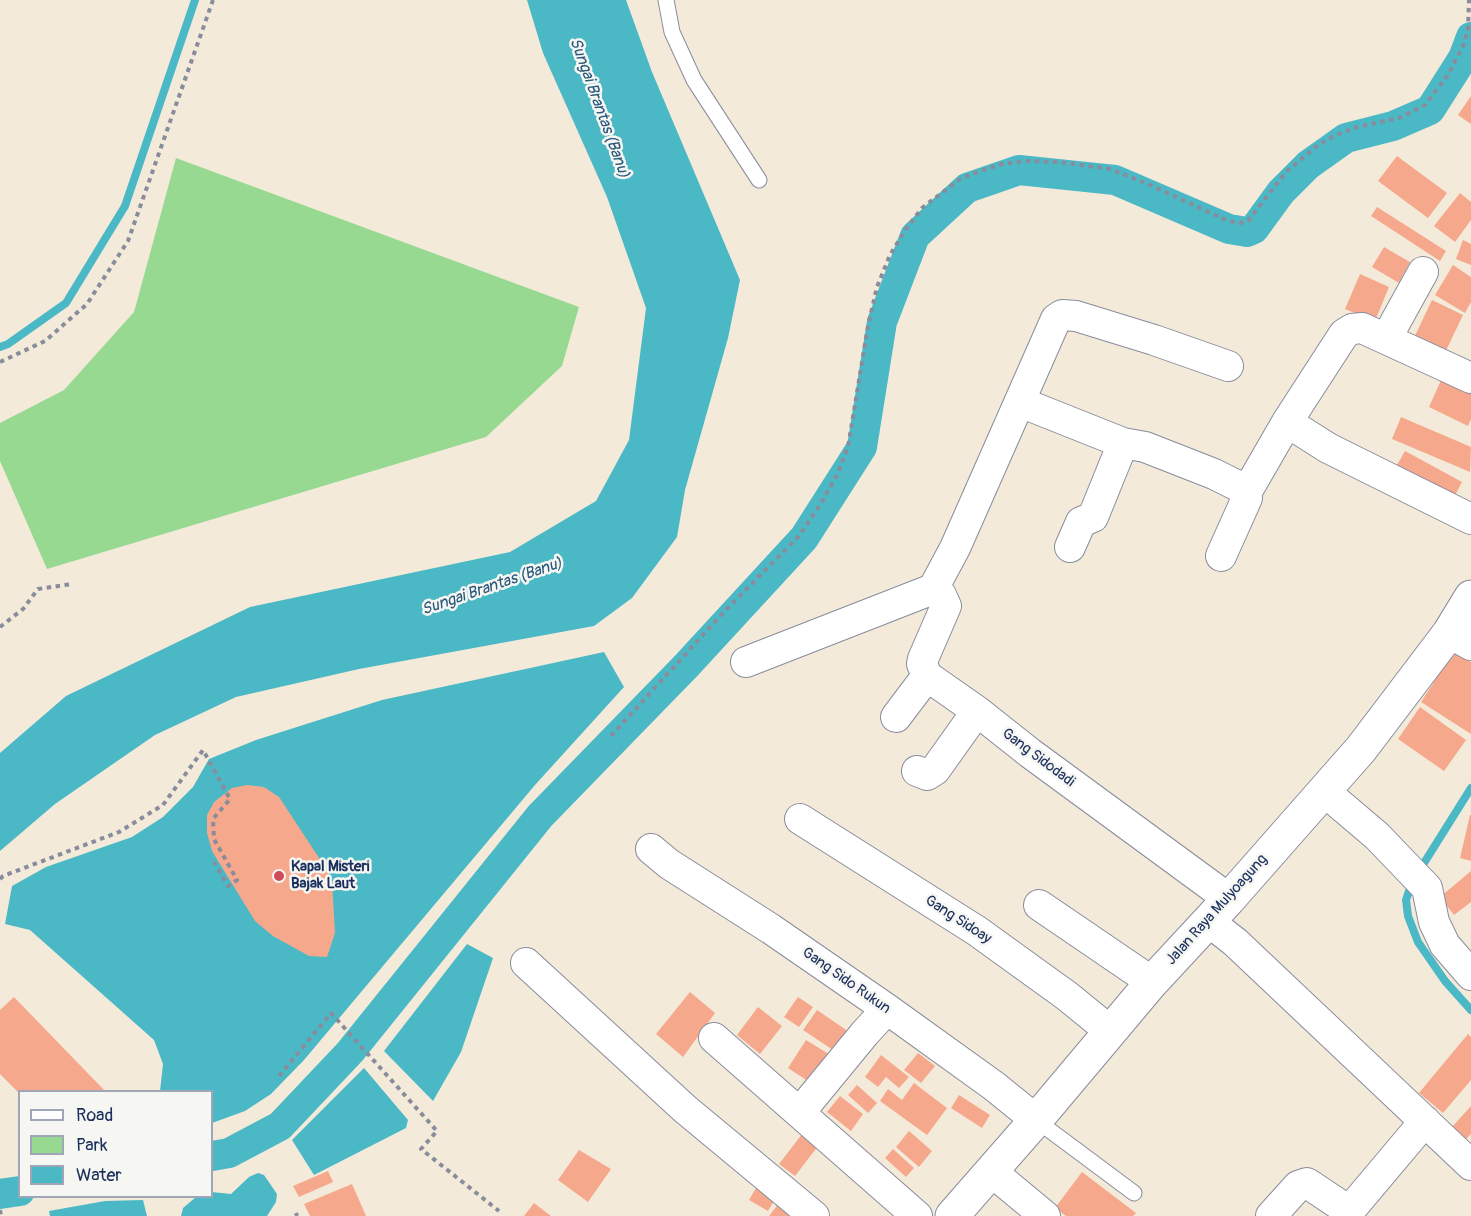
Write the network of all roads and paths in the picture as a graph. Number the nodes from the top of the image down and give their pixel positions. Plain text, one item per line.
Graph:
1 (213, 0) edge
2 (666, 0) edge
3 (1468, 0) edge
4 (759, 180) dead end
5 (1424, 272) dead end
6 (1386, 339) junction
7 (0, 362) edge
8 (1228, 366) dead end
9 (1471, 378) edge
10 (1020, 402) junction
11 (1287, 422) junction
12 (1123, 443) junction
13 (1246, 492) junction
14 (1471, 519) edge
15 (1070, 547) dead end
16 (1221, 556) dead end
17 (72, 584) dead end
18 (933, 589) junction
19 (1471, 597) edge
20 (0, 627) edge
21 (1460, 639) edge
22 (746, 662) dead end
23 (927, 676) junction
24 (977, 711) junction
25 (896, 717) dead end
26 (611, 736) dead end
27 (917, 771) dead end
28 (1324, 791) junction
29 (800, 819) dead end
30 (651, 849) dead end
31 (214, 862) dead end
32 (0, 879) edge
33 (1039, 905) dead end
34 (1218, 910) junction
35 (526, 963) dead end
36 (1471, 975) edge
37 (1152, 982) junction
38 (887, 1010) junction
39 (1110, 1030) junction
40 (714, 1038) dead end
41 (279, 1076) dead end
42 (800, 1112) junction
43 (1035, 1120) junction
44 (1425, 1121) junction
45 (1471, 1165) edge
46 (992, 1172) junction
47 (1134, 1193) dead end
48 (0, 1210) edge
49 (500, 1211) dead end
50 (1, 1216) edge
51 (814, 1216) edge
52 (917, 1216) edge
53 (952, 1216) edge
54 (1045, 1216) edge
55 (1271, 1216) edge

1 - 7 path
2 - 4 lane
3 - 26 path
5 - 6 street
6 - 9 street
6 - 11 street
8 - 10 street
10 - 12 street
10 - 18 street
11 - 13 street
11 - 14 street
12 - 13 street
12 - 15 street
13 - 16 street
17 - 20 path
18 - 22 street
18 - 23 street
19 - 21 main road, Jalan Raya Mulyoagung
21 - 28 main road, Jalan Raya Mulyoagung
23 - 24 street, Gang Sidodadi
23 - 25 street
24 - 27 street
24 - 34 street, Gang Sidodadi
28 - 34 main road, Jalan Raya Mulyoagung
28 - 36 street
29 - 39 street, Gang Sidoay
30 - 38 street, Gang Sido Rukun
31 - 32 path
33 - 37 street
34 - 37 main road, Jalan Raya Mulyoagung
34 - 44 street, Gang Sidodadi
35 - 51 street
37 - 39 main road, Jalan Raya Mulyoagung
38 - 42 street
38 - 43 street, Gang Sido Rukun
39 - 43 main road, Jalan Raya Mulyoagung
40 - 42 street
41 - 49 path
42 - 52 street
43 - 46 main road, Jalan Raya Mulyoagung
43 - 47 lane
44 - 45 street, Gang Sidodadi
44 - 55 street
46 - 53 main road, Jalan Raya Mulyoagung
46 - 54 street
48 - 50 path

